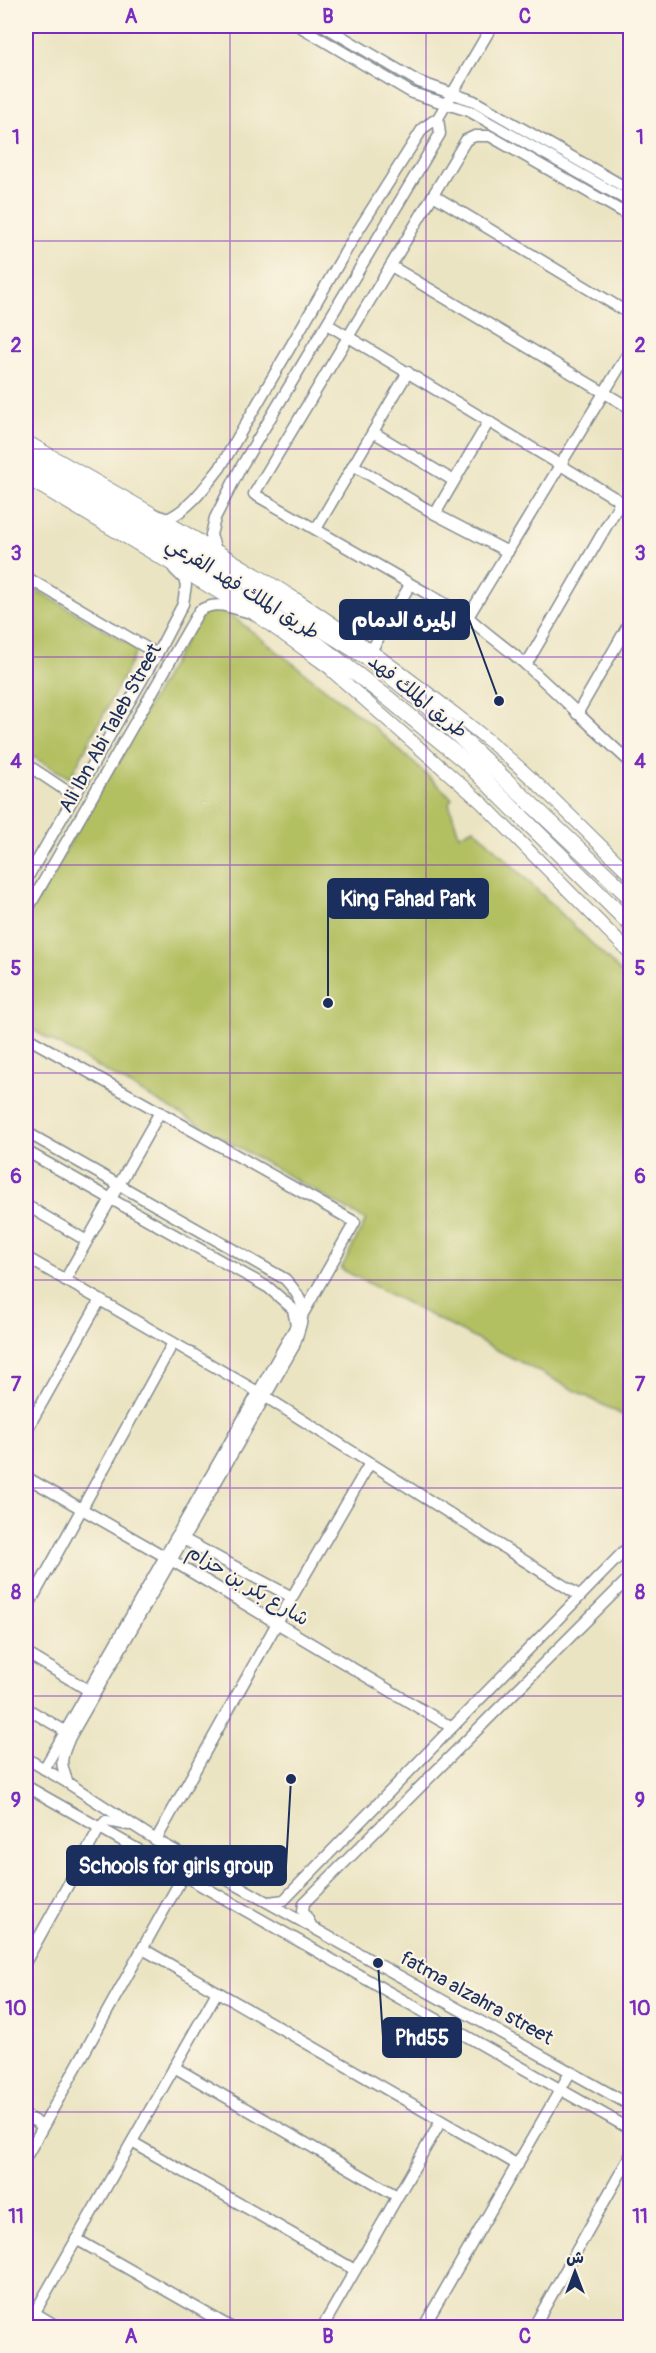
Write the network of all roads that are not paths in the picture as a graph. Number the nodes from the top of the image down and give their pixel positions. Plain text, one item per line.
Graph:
1 (299, 26) edge
2 (324, 26) edge
3 (492, 26) edge
4 (341, 30) edge
5 (449, 99) junction
6 (438, 118) junction
7 (630, 190) edge
8 (433, 195) junction
9 (630, 202) edge
10 (630, 216) edge
11 (391, 266) junction
12 (630, 314) edge
13 (327, 324) junction
14 (349, 336) junction
15 (630, 350) edge
16 (408, 372) junction
17 (604, 391) junction
18 (630, 408) edge
19 (489, 421) junction
20 (372, 432) junction
21 (26, 441) edge
22 (26, 454) edge
23 (561, 464) junction
24 (26, 465) edge
25 (354, 465) junction
26 (26, 478) edge
27 (454, 481) junction
28 (626, 504) edge
29 (150, 513) junction
30 (435, 514) junction
31 (316, 529) junction
32 (216, 550) junction
33 (508, 552) junction
34 (168, 562) junction
35 (26, 577) edge
36 (410, 585) junction
37 (284, 605) junction
38 (179, 613) junction
39 (253, 613) junction
40 (468, 617) junction
41 (193, 620) junction
42 (630, 622) edge
43 (371, 651) junction
44 (157, 654) junction
45 (313, 654) junction
46 (526, 665) junction
47 (577, 714) junction
48 (630, 762) edge
49 (467, 763) junction
50 (26, 764) edge
51 (512, 783) junction
52 (74, 796) junction
53 (630, 874) edge
54 (26, 880) edge
55 (630, 897) edge
56 (26, 912) edge
57 (630, 924) edge
58 (630, 953) edge
59 (26, 1036) edge
60 (160, 1112) junction
61 (26, 1132) edge
62 (26, 1151) edge
63 (120, 1185) junction
64 (111, 1199) junction
65 (26, 1205) edge
66 (87, 1241) junction
67 (26, 1259) edge
68 (65, 1280) junction
69 (100, 1300) junction
70 (304, 1312) junction
71 (173, 1343) junction
72 (261, 1395) junction
73 (26, 1431) edge
74 (370, 1463) junction
75 (26, 1477) edge
76 (81, 1509) junction
77 (183, 1539) junction
78 (630, 1545) edge
79 (168, 1559) junction
80 (630, 1577) edge
81 (580, 1596) junction
82 (292, 1597) junction
83 (26, 1610) edge
84 (277, 1623) junction
85 (26, 1653) edge
86 (88, 1690) junction
87 (26, 1708) edge
88 (452, 1727) junction
89 (65, 1731) junction
90 (26, 1758) edge
91 (44, 1769) junction
92 (68, 1783) junction
93 (26, 1786) edge
94 (135, 1826) junction
95 (100, 1827) junction
96 (156, 1840) junction
97 (183, 1876) junction
98 (269, 1902) junction
99 (311, 1926) junction
100 (143, 1949) junction
101 (26, 1961) edge
102 (217, 1992) junction
103 (174, 2067) junction
104 (571, 2071) junction
105 (561, 2090) junction
106 (630, 2105) edge
107 (26, 2116) edge
108 (441, 2121) junction
109 (43, 2126) junction
110 (630, 2129) edge
111 (132, 2142) junction
112 (630, 2156) edge
113 (26, 2157) edge
114 (518, 2165) junction
115 (397, 2196) junction
116 (76, 2240) junction
117 (355, 2270) junction
118 (35, 2313) junction
119 (26, 2328) edge
120 (60, 2328) edge
121 (232, 2328) edge
122 (322, 2328) edge
123 (423, 2328) edge
124 (533, 2328) edge

1 - 5 street
2 - 4 street
3 - 5 street
4 - 5 street
5 - 6 street
5 - 7 street
5 - 9 street
6 - 13 street
6 - 29 street
8 - 10 street
8 - 11 street
8 - 12 street
11 - 14 street
11 - 17 street
13 - 14 street
13 - 32 street
14 - 16 street
14 - 31 street
15 - 17 street
16 - 19 street
16 - 20 street
17 - 18 street
17 - 23 street
19 - 23 street
19 - 27 street
20 - 25 street
20 - 27 street
21 - 29 main road, طريق الملك فهد الفرعي
22 - 37 highway, طريق الملك فهد
23 - 28 street
23 - 33 street
24 - 49 highway, طريق الملك فهد
25 - 30 street
25 - 31 street
26 - 34 main road, طريق الملك فهد الفرعي
27 - 30 street
28 - 46 street
29 - 32 main road, طريق الملك فهد الفرعي
30 - 33 street
31 - 36 street
32 - 43 main road, طريق الملك فهد الفرعي
33 - 40 street
34 - 38 street, Ali Ibn Abi Taleb Street
34 - 39 main road, طريق الملك فهد الفرعي
35 - 44 street
36 - 40 street
36 - 43 street
37 - 43 highway
37 - 51 highway, طريق الملك فهد
38 - 41 street
38 - 44 street, Ali Ibn Abi Taleb Street
39 - 41 street, Ali Ibn Abi Taleb Street
39 - 45 main road, طريق الملك فهد الفرعي
40 - 46 street
41 - 56 street, Ali Ibn Abi Taleb Street
42 - 47 street
43 - 51 highway
43 - 53 main road, طريق الملك فهد الفرعي
44 - 52 street, Ali Ibn Abi Taleb Street
45 - 49 highway
45 - 58 main road, طريق الملك فهد الفرعي
46 - 47 street
47 - 48 street
49 - 57 highway, طريق الملك فهد
50 - 52 street
51 - 55 highway, طريق الملك فهد
52 - 54 street, Ali Ibn Abi Taleb Street
59 - 60 street
60 - 63 street
60 - 70 street
61 - 63 street
62 - 64 street
63 - 64 street
63 - 70 street
64 - 66 street
64 - 72 street
65 - 66 street
66 - 68 street
67 - 68 street
68 - 69 street
69 - 71 street
69 - 73 street
70 - 72 street
71 - 72 street
71 - 76 street
72 - 74 street
72 - 77 street
72 - 79 street
74 - 81 street
74 - 82 street
75 - 76 street, شارع بكر بن حزام
76 - 79 street, شارع بكر بن حزام
76 - 83 street
77 - 79 street
77 - 82 street
78 - 81 street
79 - 84 street, شارع بكر بن حزام
79 - 86 street
79 - 92 street
80 - 99 street
81 - 88 street
82 - 84 street
84 - 88 street, شارع بكر بن حزام
84 - 96 street
85 - 86 street
86 - 89 street
87 - 89 street
88 - 98 street
89 - 91 street
90 - 91 street, fatma alzahra street
91 - 92 street, fatma alzahra street
92 - 94 street, fatma alzahra street
93 - 95 street
94 - 95 street
94 - 96 street, fatma alzahra street
95 - 97 street
95 - 101 street
96 - 98 street, fatma alzahra street
97 - 100 street
97 - 105 street
98 - 99 street, fatma alzahra street
99 - 104 street, fatma alzahra street
100 - 102 street
100 - 109 street
102 - 103 street
102 - 108 street
103 - 111 street
103 - 115 street
104 - 105 street
104 - 106 street, fatma alzahra street
105 - 110 street
105 - 114 street
107 - 109 street
108 - 114 street
108 - 115 street
109 - 113 street
111 - 116 street
111 - 117 street
112 - 124 street
114 - 123 street
115 - 117 street
116 - 118 street
116 - 121 street
117 - 122 street
118 - 119 street
118 - 120 street

